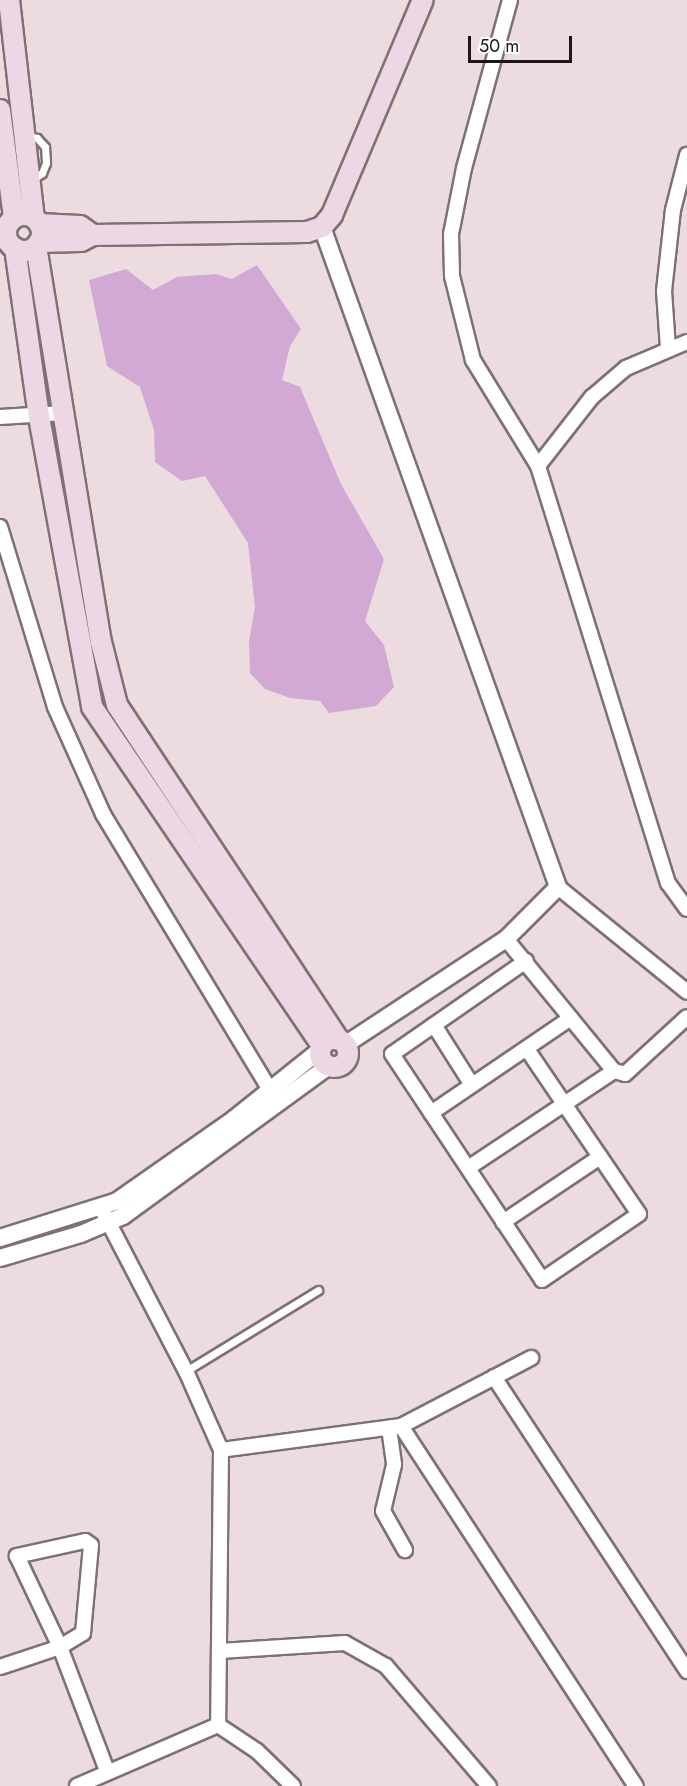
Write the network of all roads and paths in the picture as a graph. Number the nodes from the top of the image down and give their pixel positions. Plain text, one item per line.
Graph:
1 (9, 0) edge
2 (423, 0) edge
3 (510, 0) edge
4 (0, 110) edge
5 (3, 134) junction
6 (24, 134) junction
7 (687, 156) edge
8 (322, 227) junction
9 (8, 232) edge
10 (37, 233) junction
11 (687, 342) edge
12 (668, 348) junction
13 (64, 413) junction
14 (0, 417) edge
15 (39, 417) junction
16 (538, 466) junction
17 (0, 527) edge
18 (558, 887) junction
19 (687, 909) edge
20 (506, 939) junction
21 (526, 961) junction
22 (687, 992) edge
23 (687, 1017) edge
24 (571, 1018) junction
25 (434, 1025) junction
26 (331, 1049) junction
27 (527, 1049) junction
28 (614, 1071) junction
29 (472, 1085) junction
30 (270, 1090) junction
31 (563, 1103) junction
32 (431, 1113) junction
33 (600, 1157) junction
34 (468, 1168) junction
35 (101, 1208) junction
36 (503, 1222) junction
37 (108, 1224) junction
38 (0, 1238) edge
39 (0, 1258) edge
40 (318, 1290) dead end
41 (531, 1358) dead end
42 (186, 1371) junction
43 (494, 1377) junction
44 (395, 1427) junction
45 (221, 1450) junction
46 (405, 1550) dead end
47 (60, 1647) junction
48 (220, 1651) junction
49 (0, 1667) edge
50 (687, 1671) edge
51 (218, 1725) junction
52 (107, 1771) junction
53 (77, 1786) edge
54 (293, 1786) edge
55 (489, 1786) edge
56 (636, 1786) edge

1 - 6 main road
2 - 8 main road
3 - 16 street
4 - 5 main road
5 - 6 main road
5 - 9 main road
6 - 10 main road
7 - 12 street
8 - 10 main road
8 - 18 street
9 - 10 main road
9 - 10 main road
9 - 15 main road
10 - 13 main road
11 - 12 street
12 - 16 street
13 - 15 street
13 - 26 main road
14 - 15 street
15 - 26 main road
16 - 19 street
17 - 30 street
18 - 20 street
18 - 22 street
20 - 21 street
20 - 26 street
21 - 24 street
21 - 25 street
23 - 28 street
24 - 27 street
24 - 28 street
25 - 29 street
25 - 32 street
26 - 30 street
26 - 37 street
27 - 29 street
27 - 31 street
28 - 31 street
29 - 32 street
30 - 35 street
31 - 33 street
31 - 34 street
32 - 34 street
33 - 36 street
33 - 36 street
34 - 36 street
35 - 37 street
35 - 38 street
37 - 39 street
37 - 42 street
40 - 42 lane
41 - 43 street
42 - 45 street
43 - 44 street
43 - 50 street
44 - 45 street
44 - 46 street
44 - 56 street
45 - 48 street
47 - 47 street
47 - 49 street
47 - 52 street
48 - 51 street
48 - 55 street
51 - 52 street
51 - 54 street
52 - 53 street

